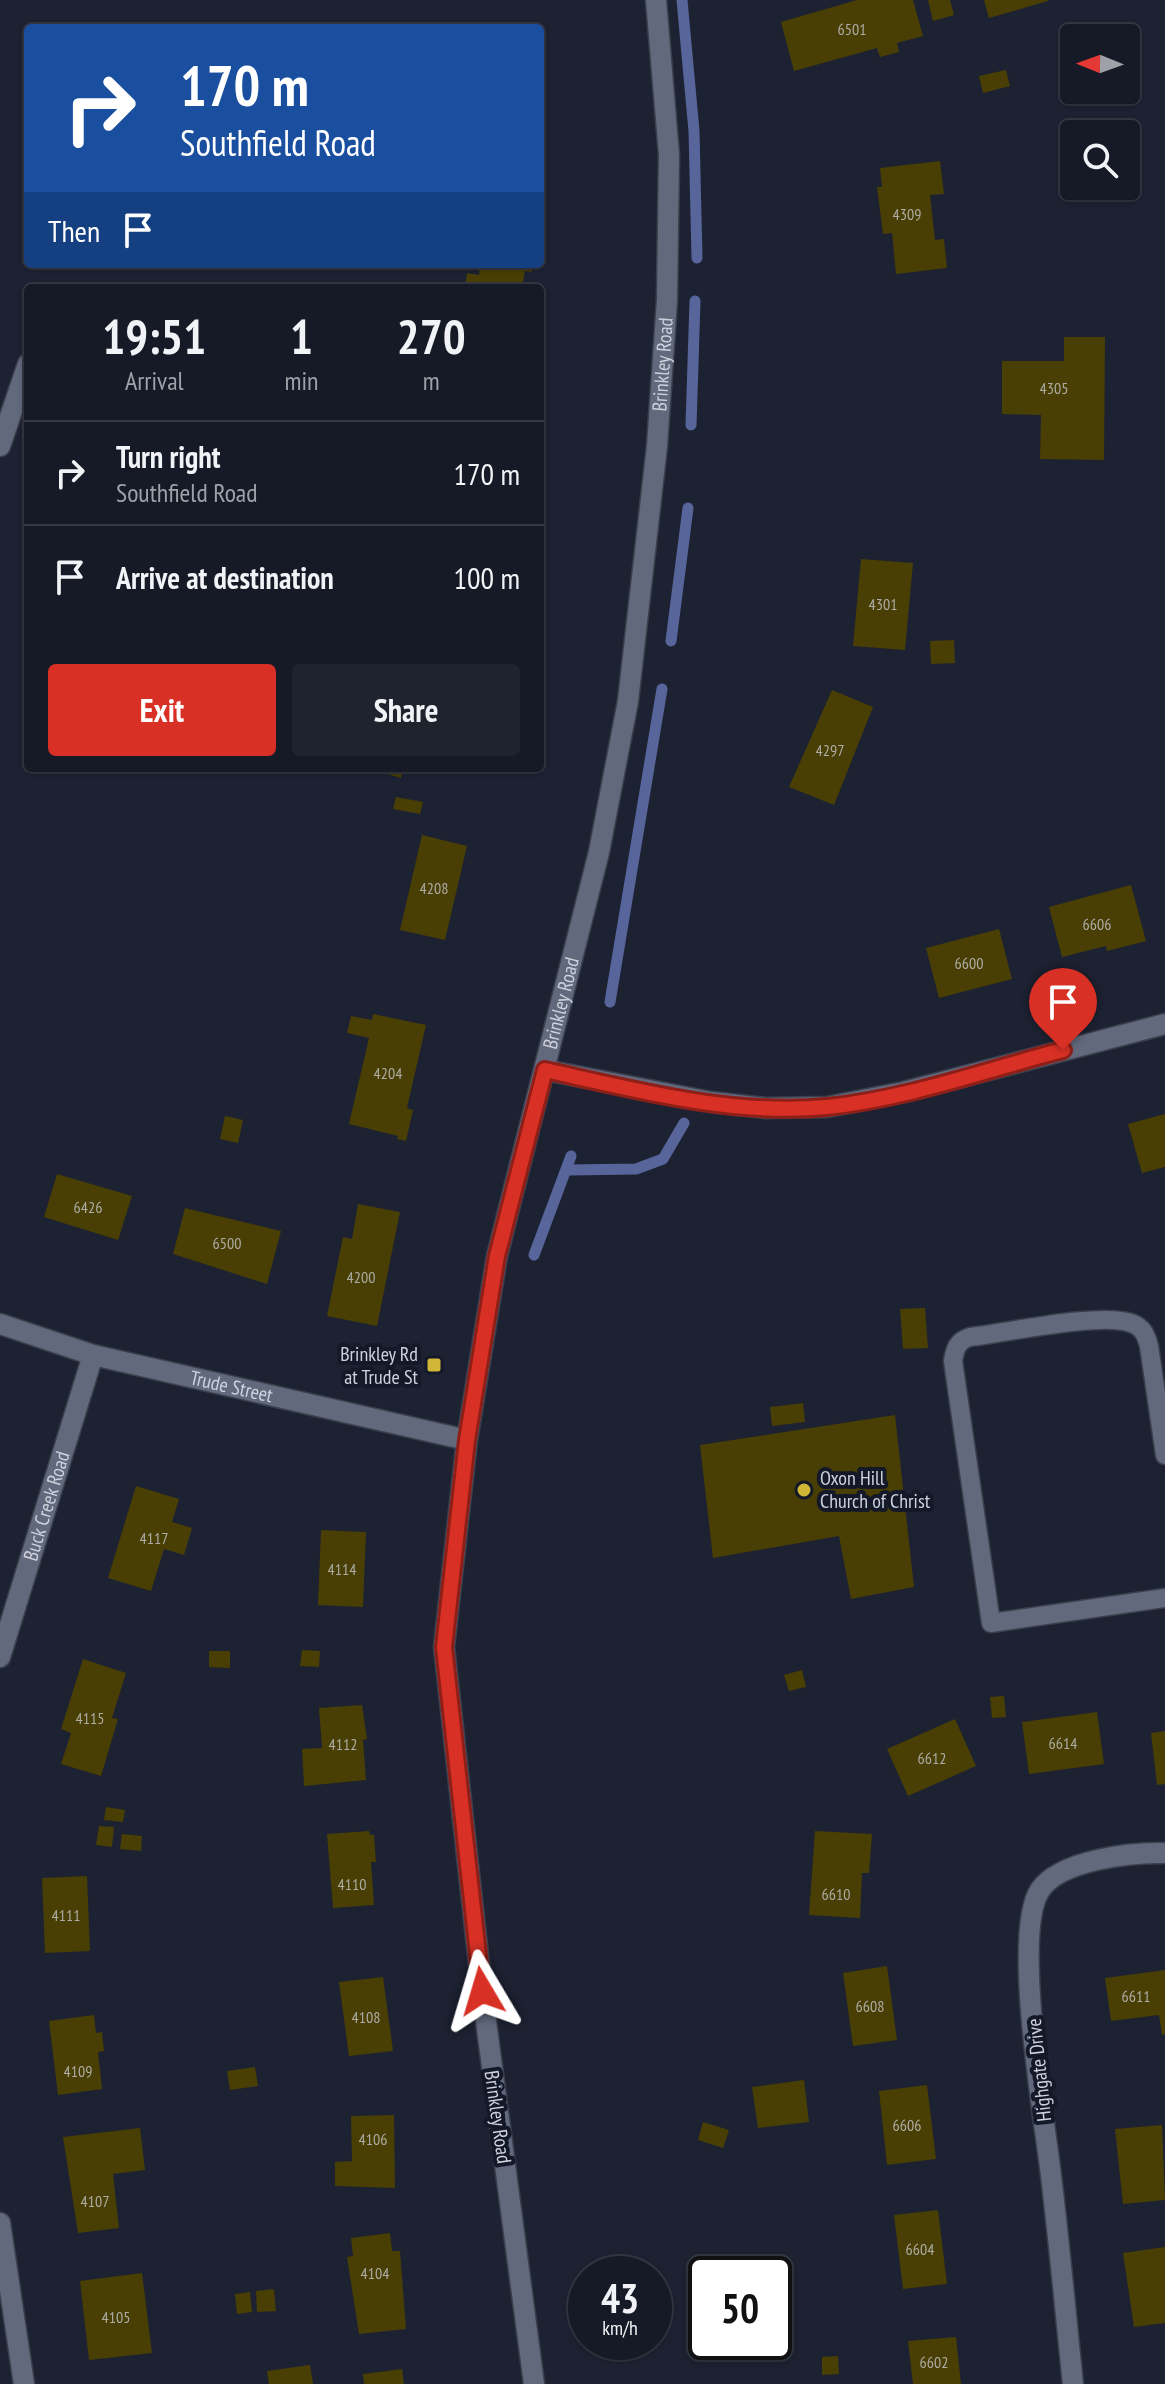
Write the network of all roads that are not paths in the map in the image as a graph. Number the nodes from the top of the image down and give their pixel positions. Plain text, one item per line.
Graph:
1 (656, 0) edge
2 (24, 376) edge
3 (0, 446) edge
4 (1165, 1024) edge
5 (545, 1070) junction
6 (0, 1324) edge
7 (93, 1355) junction
8 (467, 1440) junction
9 (1165, 1455) edge
10 (1165, 1598) edge
11 (0, 1657) edge
12 (1165, 1853) edge
13 (0, 2223) edge
14 (24, 2384) edge
15 (534, 2384) edge
16 (1073, 2384) edge

1 - 5 main road, Brinkley Road
2 - 3 main road
4 - 5 main road
5 - 8 main road, Brinkley Road
6 - 7 main road, Trude Street
7 - 8 main road, Trude Street
7 - 11 main road, Buck Creek Road
8 - 15 main road, Brinkley Road
9 - 10 lane
12 - 16 main road, Highgate Drive
13 - 14 main road

